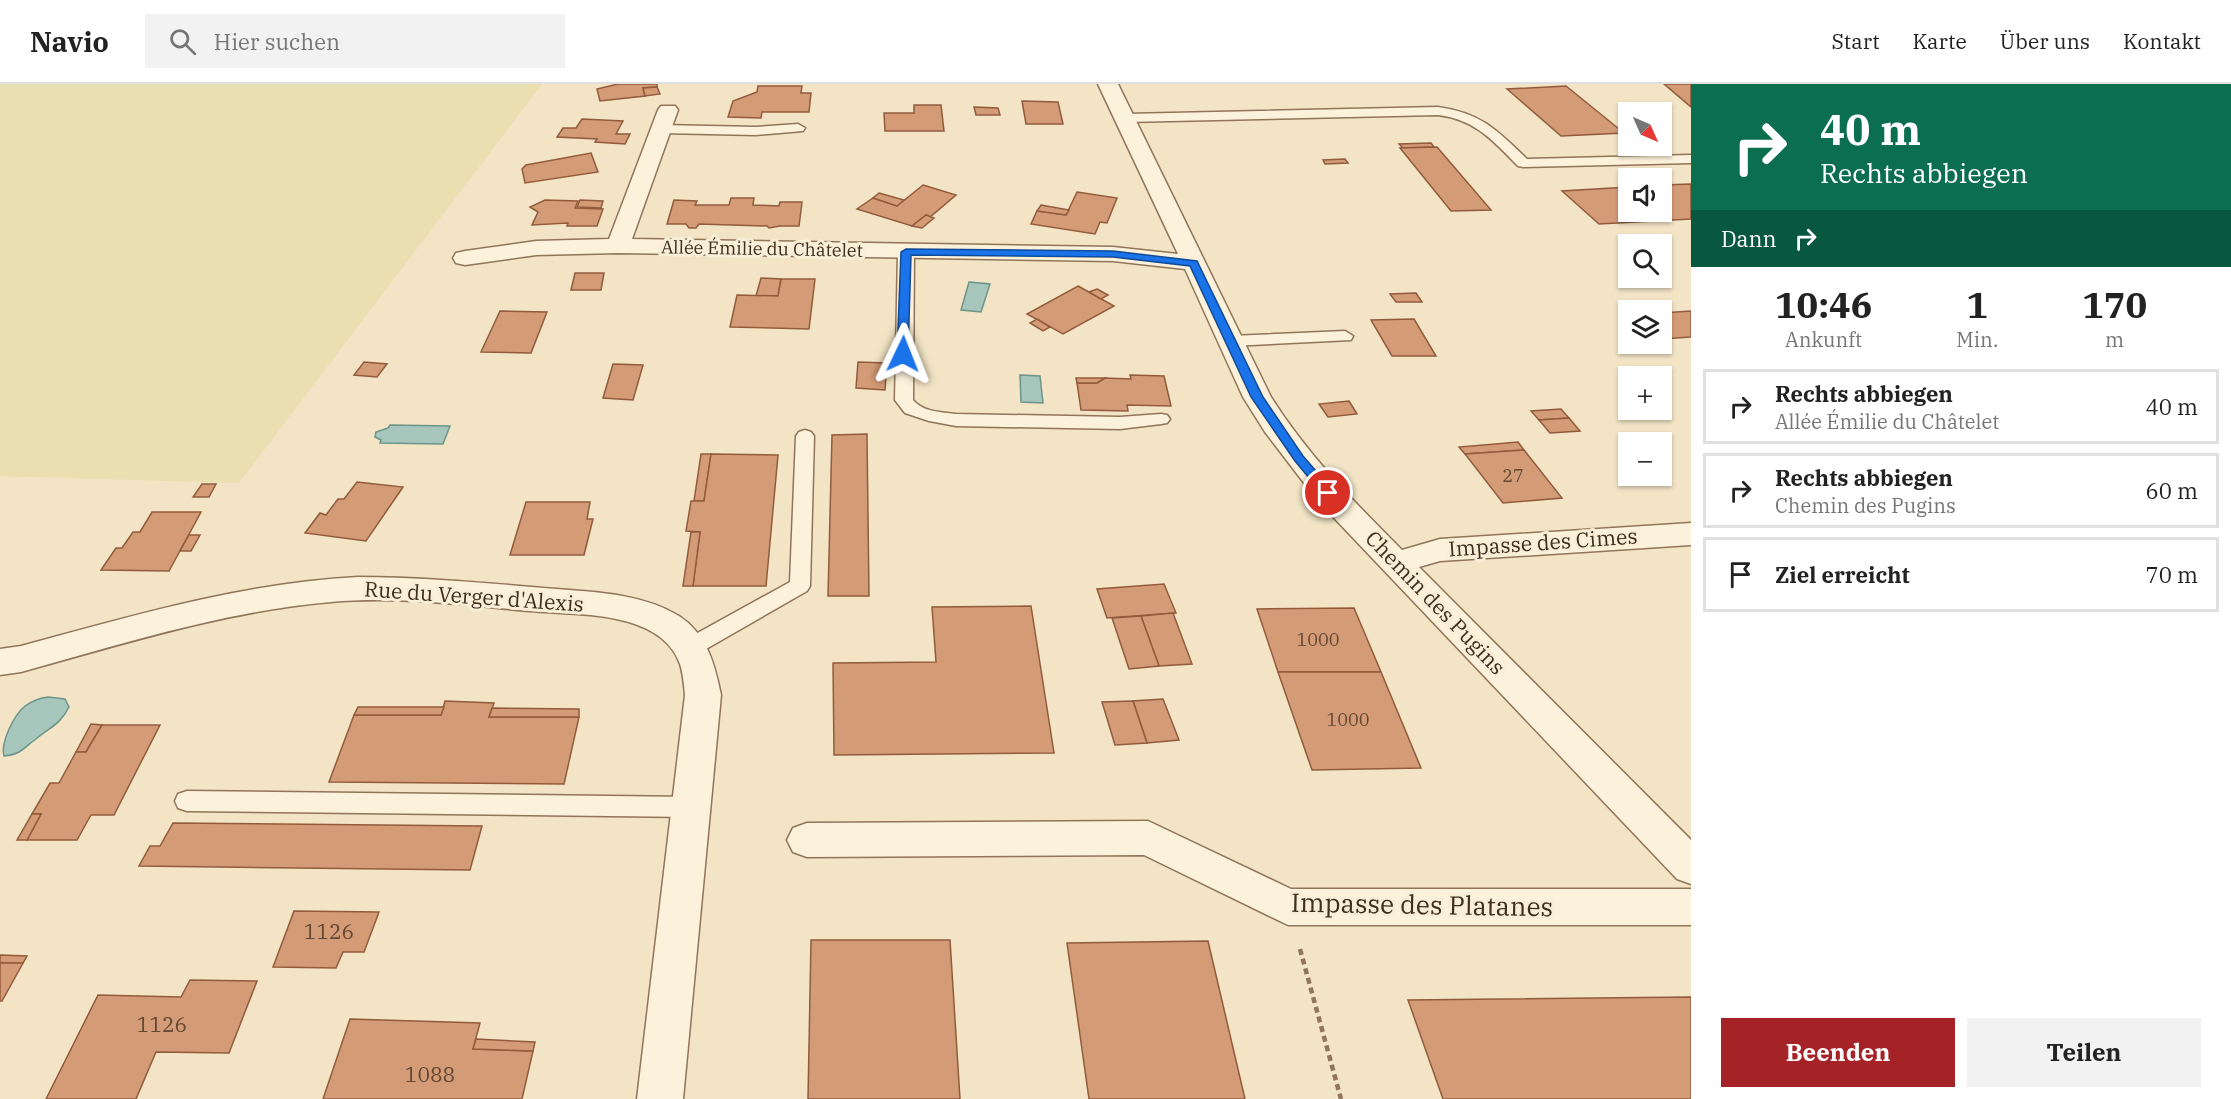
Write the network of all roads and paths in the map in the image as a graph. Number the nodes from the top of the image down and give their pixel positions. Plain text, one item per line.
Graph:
1 (1108, 84) edge
2 (1126, 118) junction
3 (665, 120) joint
4 (798, 128) dead end
5 (1691, 159) edge
6 (618, 246) junction
7 (906, 252) junction
8 (465, 258) dead end
9 (1194, 263) junction
10 (1345, 336) dead end
11 (1231, 341) junction
12 (1161, 419) dead end
13 (805, 436) dead end
14 (1691, 534) edge
15 (1397, 562) junction
16 (691, 647) junction
17 (0, 662) edge
18 (187, 801) dead end
19 (691, 807) junction
20 (807, 840) dead end
21 (1691, 867) edge
22 (1288, 907) junction
23 (1691, 907) edge
24 (660, 1099) edge
25 (1341, 1099) edge

1 - 2 street, Chemin des Pugins
2 - 5 lane
2 - 9 street, Chemin des Pugins
3 - 4 lane
3 - 6 street
6 - 7 street, Allée Émilie du Châtelet
6 - 8 street, Allée Émilie du Châtelet
7 - 9 street, Allée Émilie du Châtelet
7 - 12 lane
9 - 11 street, Chemin des Pugins
10 - 11 lane
11 - 15 street, Chemin des Pugins
13 - 16 lane
14 - 15 street, Impasse des Cimes
15 - 21 street, Chemin des Pugins
16 - 17 street, Rue du Verger d'Alexis
16 - 19 street, Rue du Verger d'Alexis
18 - 19 lane
19 - 24 street, Rue du Verger d'Alexis
20 - 22 street, Impasse des Platanes
22 - 23 street, Impasse des Platanes
22 - 25 path

